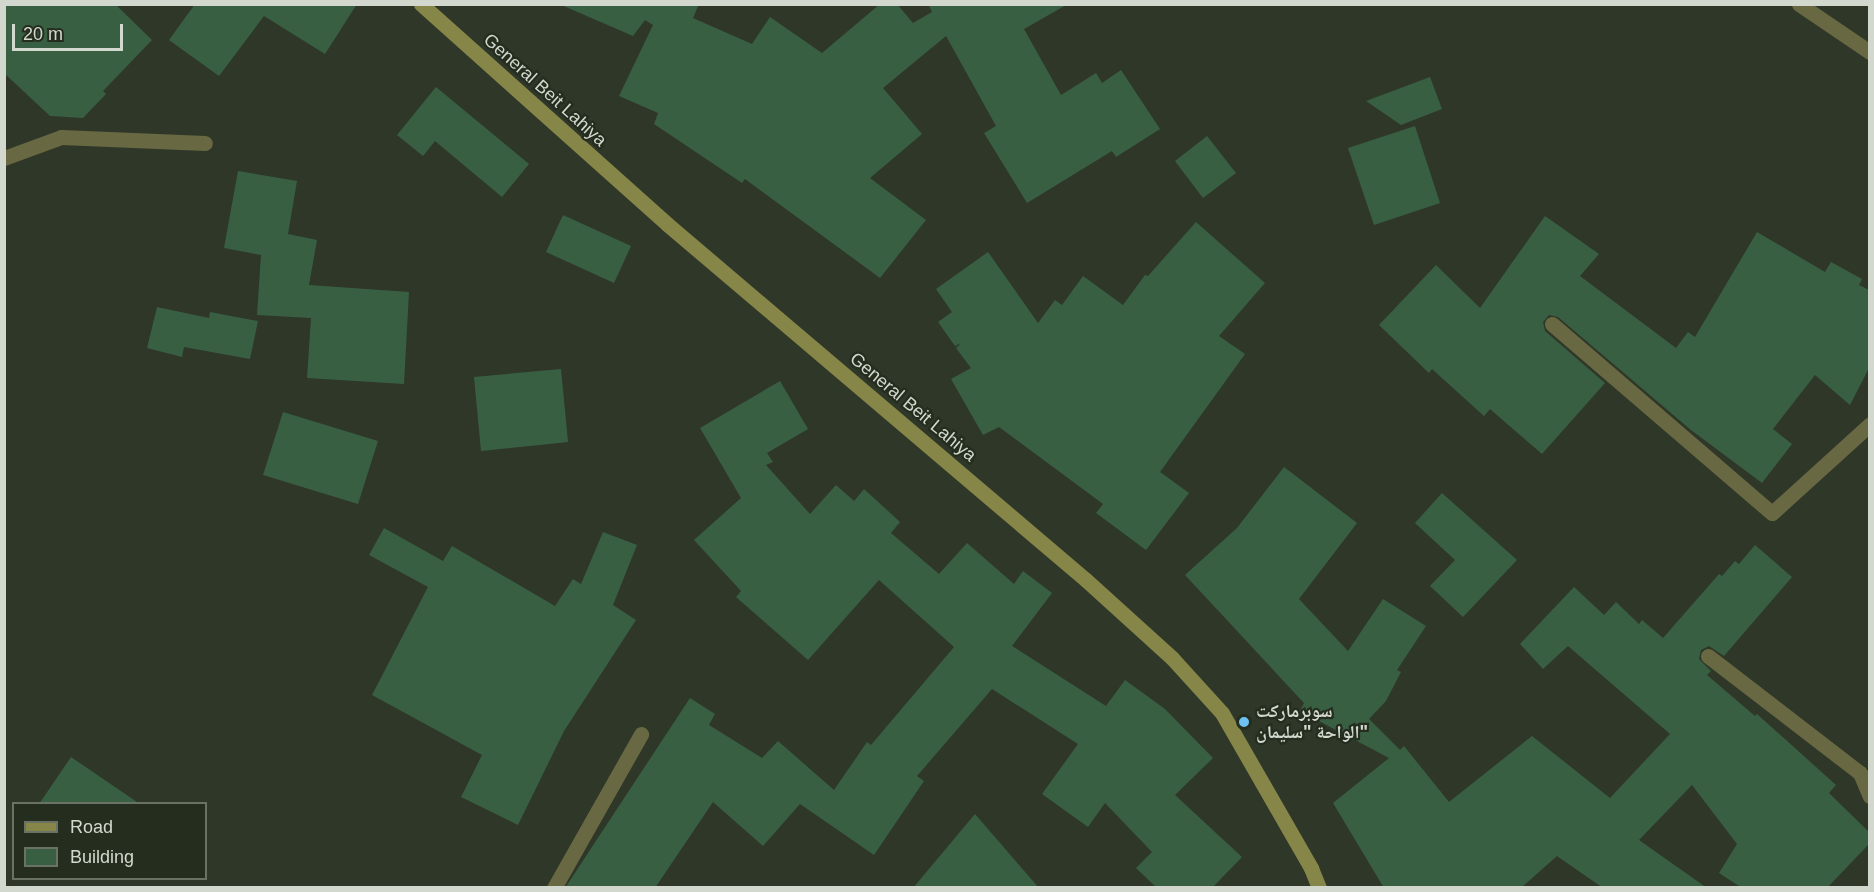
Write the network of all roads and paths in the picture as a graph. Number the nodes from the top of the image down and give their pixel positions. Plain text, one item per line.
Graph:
1 (421, 4) edge
2 (1798, 4) edge
3 (1869, 52) edge
4 (205, 143) dead end
5 (4, 158) edge
6 (1552, 324) dead end
7 (1869, 424) edge
8 (1708, 656) dead end
9 (641, 734) dead end
10 (1869, 796) edge
11 (554, 888) edge
12 (1319, 888) edge

1 - 12 main road, General Beit Lahiya
2 - 3 street
4 - 5 street
6 - 7 street
8 - 10 street
9 - 11 street

